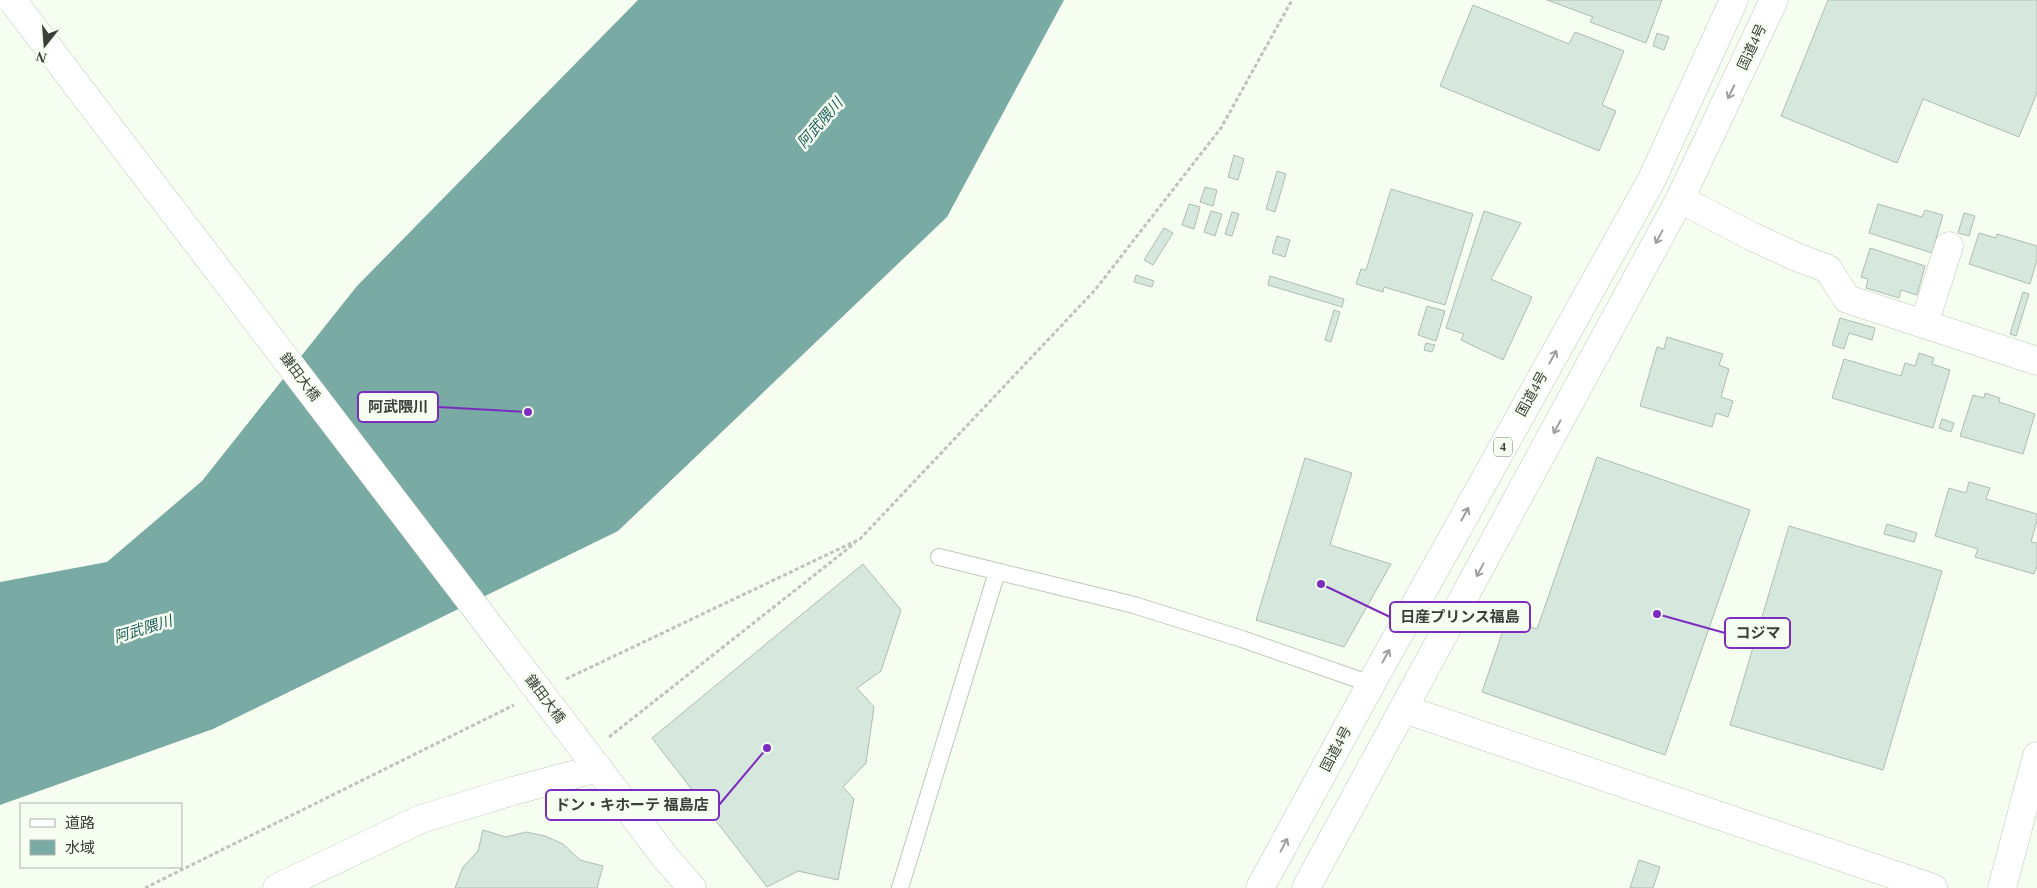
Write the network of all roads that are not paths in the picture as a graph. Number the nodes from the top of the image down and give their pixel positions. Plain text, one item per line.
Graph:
1 (12, 0) edge
2 (1734, 0) edge
3 (1774, 0) edge
4 (1680, 199) junction
5 (1950, 246) dead end
6 (1924, 324) junction
7 (2037, 361) edge
8 (939, 557) dead end
9 (997, 572) junction
10 (1371, 684) junction
11 (1404, 709) junction
12 (2037, 756) edge
13 (593, 761) junction
14 (276, 888) edge
15 (692, 888) edge
16 (900, 888) edge
17 (1260, 888) edge
18 (1306, 888) edge
19 (1933, 888) edge
20 (2002, 888) edge

1 - 13 main road, 鎌田大橋, bridge
10 -> 2 main road, 国道4号 / 4
3 -> 4 main road, 国道4号
4 - 6 main road
4 -> 11 main road, 国道4号
5 - 6 main road
6 - 7 main road
8 - 9 lane
9 - 10 lane
9 - 16 lane
17 -> 10 main road, 国道4号 / 4
11 - 18 main road, 国道4号
11 - 19 main road
12 - 20 main road
13 - 14 main road
13 - 15 main road, 鎌田大橋

